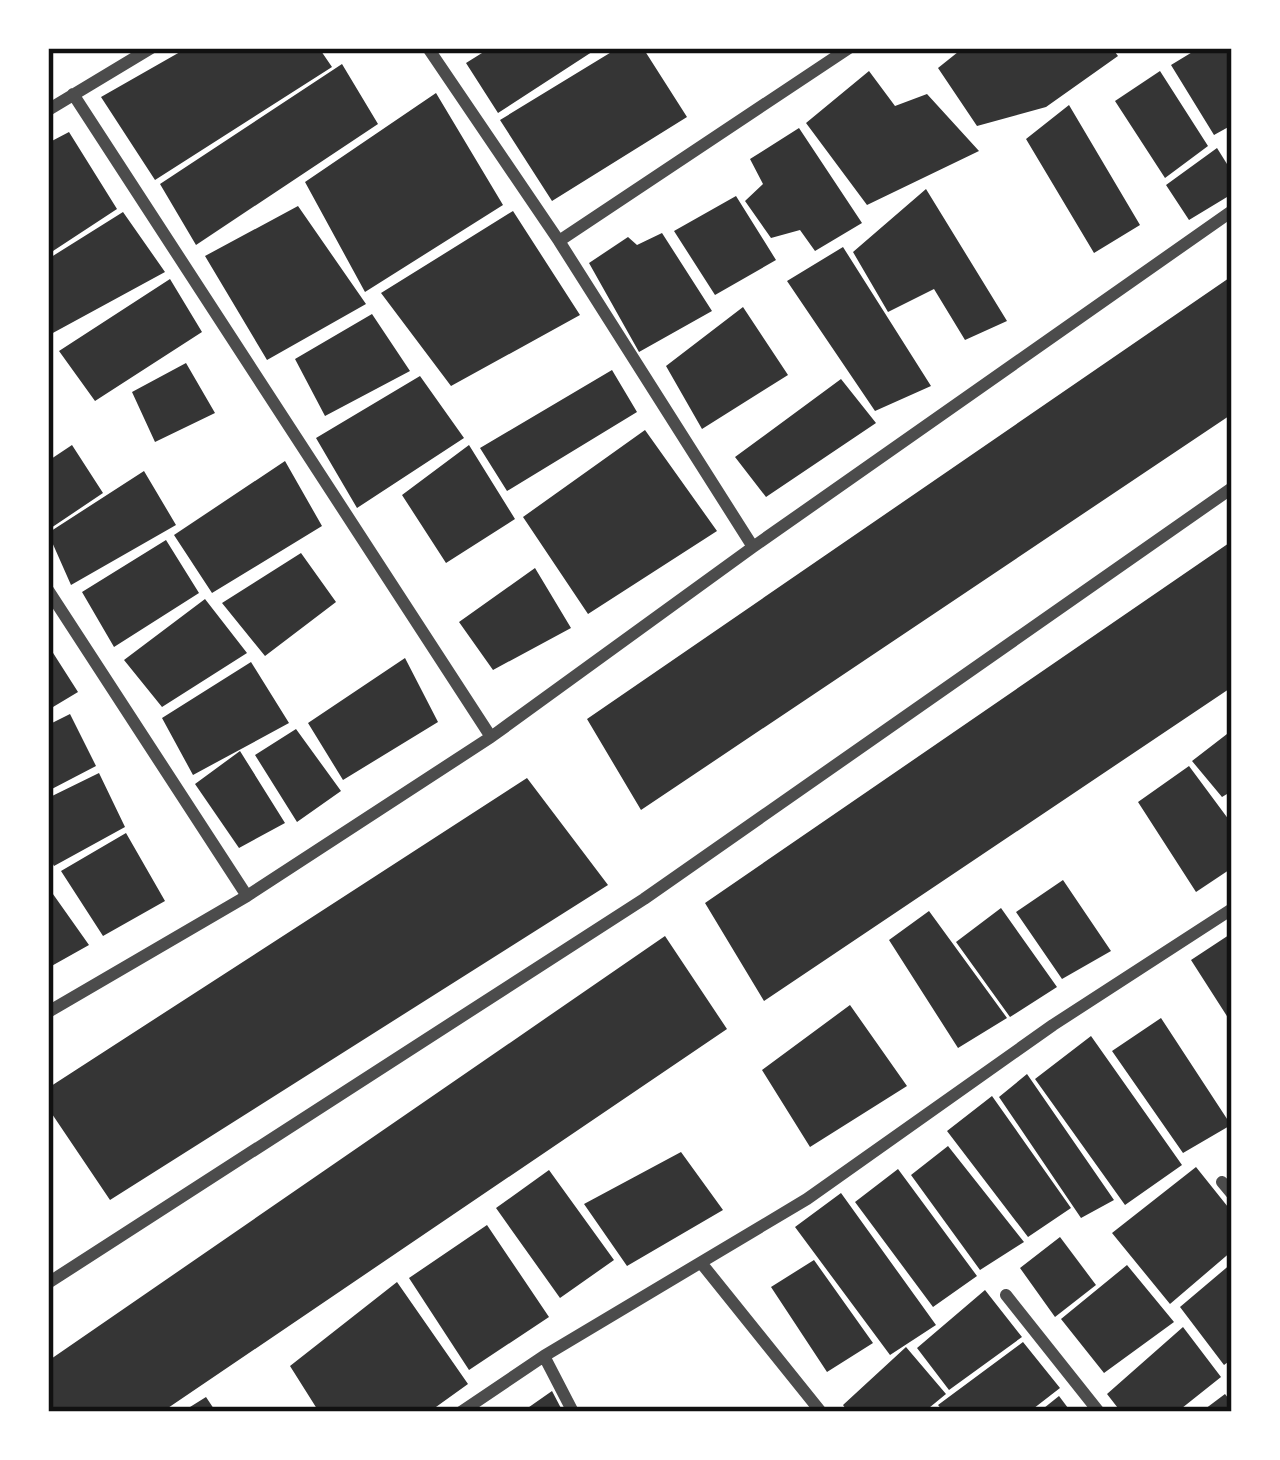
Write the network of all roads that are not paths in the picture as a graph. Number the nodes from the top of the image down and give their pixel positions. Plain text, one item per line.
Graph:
1 (151, 48) edge
2 (428, 48) edge
3 (849, 48) edge
4 (73, 94) junction
5 (48, 110) edge
6 (1232, 211) edge
7 (559, 241) junction
8 (1232, 488) edge
9 (753, 547) junction
10 (48, 590) edge
11 (491, 736) junction
12 (247, 896) junction
13 (1232, 909) edge
14 (48, 1012) edge
15 (1222, 1182) dead end
16 (1232, 1194) edge
17 (702, 1264) junction
18 (48, 1283) edge
19 (1006, 1295) dead end
20 (544, 1356) junction
21 (461, 1412) edge
22 (573, 1412) edge
23 (821, 1412) edge
24 (1099, 1412) edge

1 - 4 street
2 - 7 street
3 - 7 street
4 - 5 street
4 - 11 street
6 - 9 street
7 - 9 street
8 - 18 street
9 - 11 street
10 - 12 street
11 - 12 street
12 - 14 street
13 - 17 street
15 - 16 street
17 - 20 street
17 - 23 street
19 - 24 street
20 - 21 street
20 - 22 street

